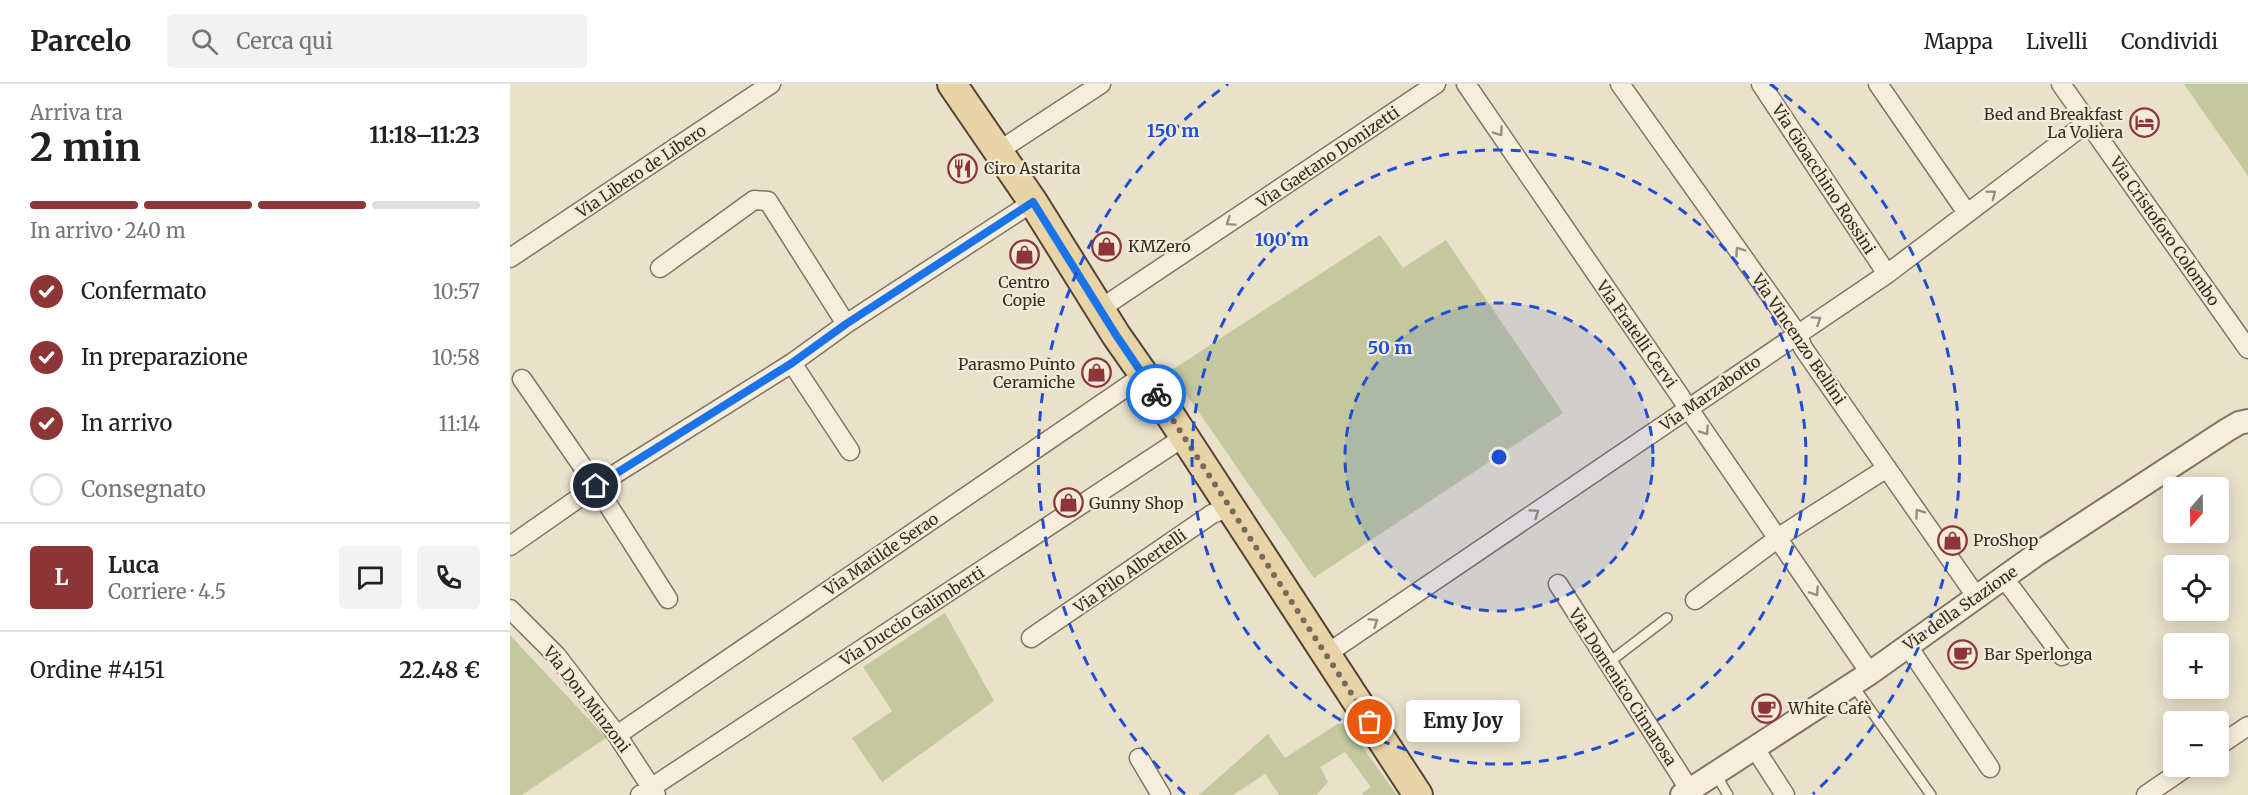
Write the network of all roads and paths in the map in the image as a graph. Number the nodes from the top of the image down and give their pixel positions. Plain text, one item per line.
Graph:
1 (771, 84) edge
2 (952, 84) edge
3 (1101, 84) edge
4 (1436, 84) edge
5 (1466, 84) edge
6 (1620, 84) edge
7 (1761, 84) edge
8 (1878, 84) edge
9 (2061, 84) edge
10 (2088, 122) junction
11 (997, 152) junction
12 (1033, 202) junction
13 (1967, 213) junction
14 (510, 258) edge
15 (660, 268) dead end
16 (1887, 273) junction
17 (1100, 309) junction
18 (846, 324) junction
19 (1797, 333) junction
20 (2248, 349) edge
21 (792, 363) junction
22 (1144, 375) junction
23 (522, 379) dead end
24 (1690, 408) junction
25 (2245, 417) edge
26 (1184, 437) junction
27 (850, 451) dead end
28 (1887, 468) junction
29 (596, 486) junction
30 (1230, 507) junction
31 (1779, 537) junction
32 (510, 546) edge
33 (2004, 578) junction
34 (1558, 584) dead end
35 (1976, 596) junction
36 (668, 599) dead end
37 (1695, 600) dead end
38 (510, 609) edge
39 (1667, 618) dead end
40 (1031, 638) dead end
41 (1907, 645) junction
42 (1325, 655) junction
43 (2062, 656) dead end
44 (1608, 663) junction
45 (1861, 678) junction
46 (2248, 726) edge
47 (617, 735) junction
48 (2229, 739) edge
49 (1754, 747) junction
50 (1139, 758) dead end
51 (1990, 768) dead end
52 (1714, 774) junction
53 (2172, 777) edge
54 (649, 792) edge
55 (1685, 792) edge
56 (1161, 795) edge
57 (1418, 795) edge
58 (1728, 795) edge
59 (1785, 795) edge
60 (1931, 795) edge
61 (2146, 795) edge

1 - 14 street, Via Libero de Libero
2 - 11 main road
3 - 11 street
4 -> 17 street, Via Gaetano Donizetti
5 -> 24 street, Via Fratelli Cervi
19 -> 6 street, Via Vincenzo Bellini
7 - 16 street, Via Gioacchino Rossini
8 - 13 street
9 - 10 street, Via Cristoforo Colombo
13 -> 10 street, Via Marzabotto
10 - 20 street, Via Cristoforo Colombo
11 - 12 main road
12 - 17 main road
12 - 18 street
13 - 16 street, Via Marzabotto
15 - 18 street
19 -> 16 street, Via Marzabotto
17 - 22 main road
18 - 21 street
19 - 24 street, Via Marzabotto
19 - 28 street, Via Vincenzo Bellini
21 - 27 street
21 - 29 street
22 - 26 main road
22 - 47 street, Via Matilde Serao
23 - 29 street
24 -> 31 street, Via Fratelli Cervi
42 -> 24 street, Via Marzabotto
25 - 33 street, Via della Stazione
26 - 30 main road
26 - 54 street, Via Duccio Galimberti
28 - 31 street
35 -> 28 street, Via Vincenzo Bellini
29 - 32 street
29 - 36 street
30 - 40 street, Via Pilo Albertelli
30 - 42 main road
31 - 37 street
31 -> 45 street, Via Fratelli Cervi
33 - 35 street, Via della Stazione
33 - 43 street
34 - 44 street, Via Domenico Cimarosa
35 - 41 street, Via della Stazione
38 - 47 street, Via Don Minzoni
39 - 44 lane
41 - 45 street, Via della Stazione
41 - 51 street
42 - 57 main road
44 - 55 street, Via Domenico Cimarosa
45 - 49 street, Via della Stazione
45 - 60 lane
46 - 48 street
47 - 54 street, Via Don Minzoni
49 - 52 street, Via della Stazione
49 - 59 street
50 - 56 street
52 - 55 street, Via della Stazione
52 - 58 lane
53 - 61 street

